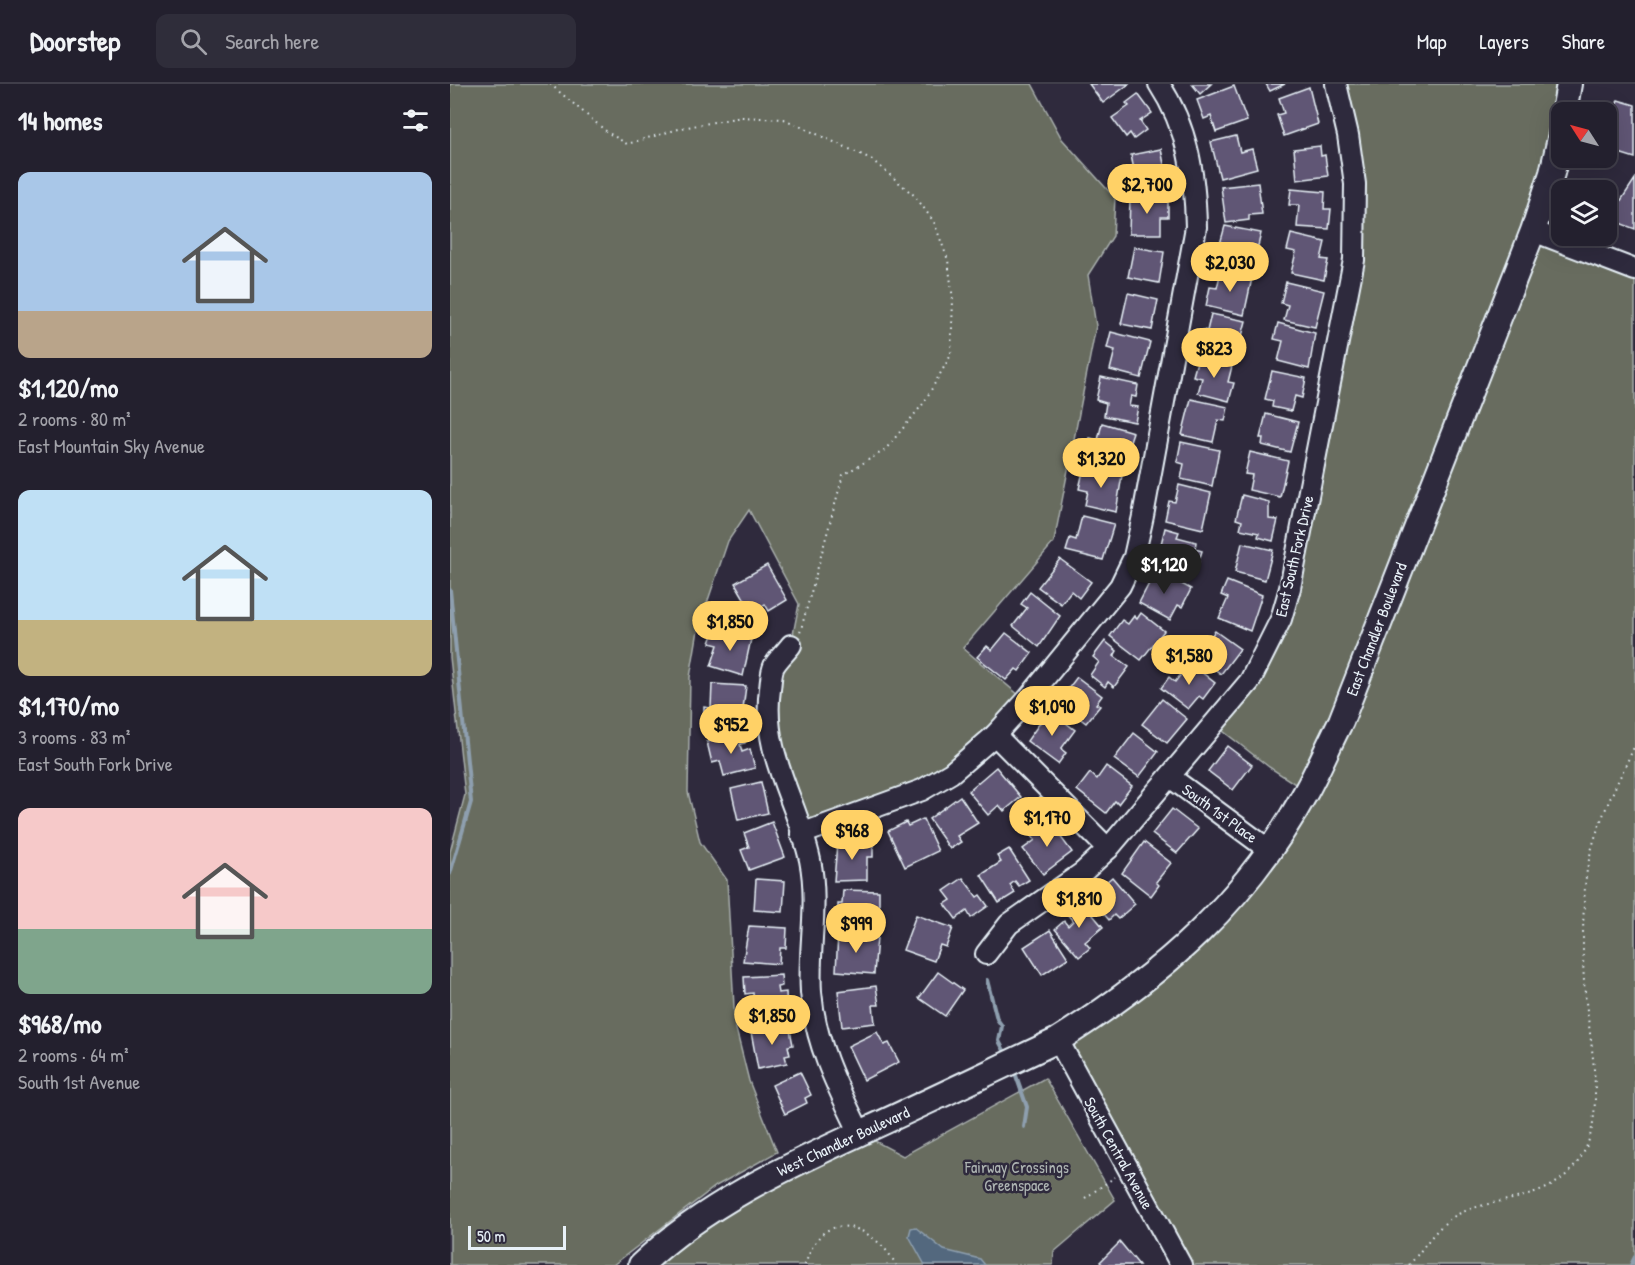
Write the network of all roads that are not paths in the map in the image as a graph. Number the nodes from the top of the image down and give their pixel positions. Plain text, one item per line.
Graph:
1 (1159, 84) edge
2 (1336, 84) edge
3 (1569, 84) edge
4 (1566, 102) edge
5 (1553, 168) edge
6 (1533, 231) junction
7 (1635, 270) edge
8 (791, 645) road end
9 (995, 735) junction
10 (1170, 777) junction
11 (801, 834) junction
12 (1108, 849) junction
13 (1269, 850) junction
14 (986, 954) dead end
15 (1058, 1040) junction
16 (860, 1133) junction
17 (641, 1265) edge
18 (1181, 1265) edge

1 - 9 street
2 - 10 street, East South Fork Drive
3 - 4 main road
5 - 6 main road, East Chandler Boulevard
6 - 7 street
6 - 13 main road, East Chandler Boulevard
8 - 11 street
9 - 11 street
9 - 12 street
10 - 12 street, East South Fork Drive
10 - 13 street, South 1st Place
11 - 16 street
12 - 14 street, East South Fork Drive
13 - 15 main road, East Chandler Boulevard
15 - 16 main road, West Chandler Boulevard
15 - 18 street, South Central Avenue
16 - 17 main road, West Chandler Boulevard

